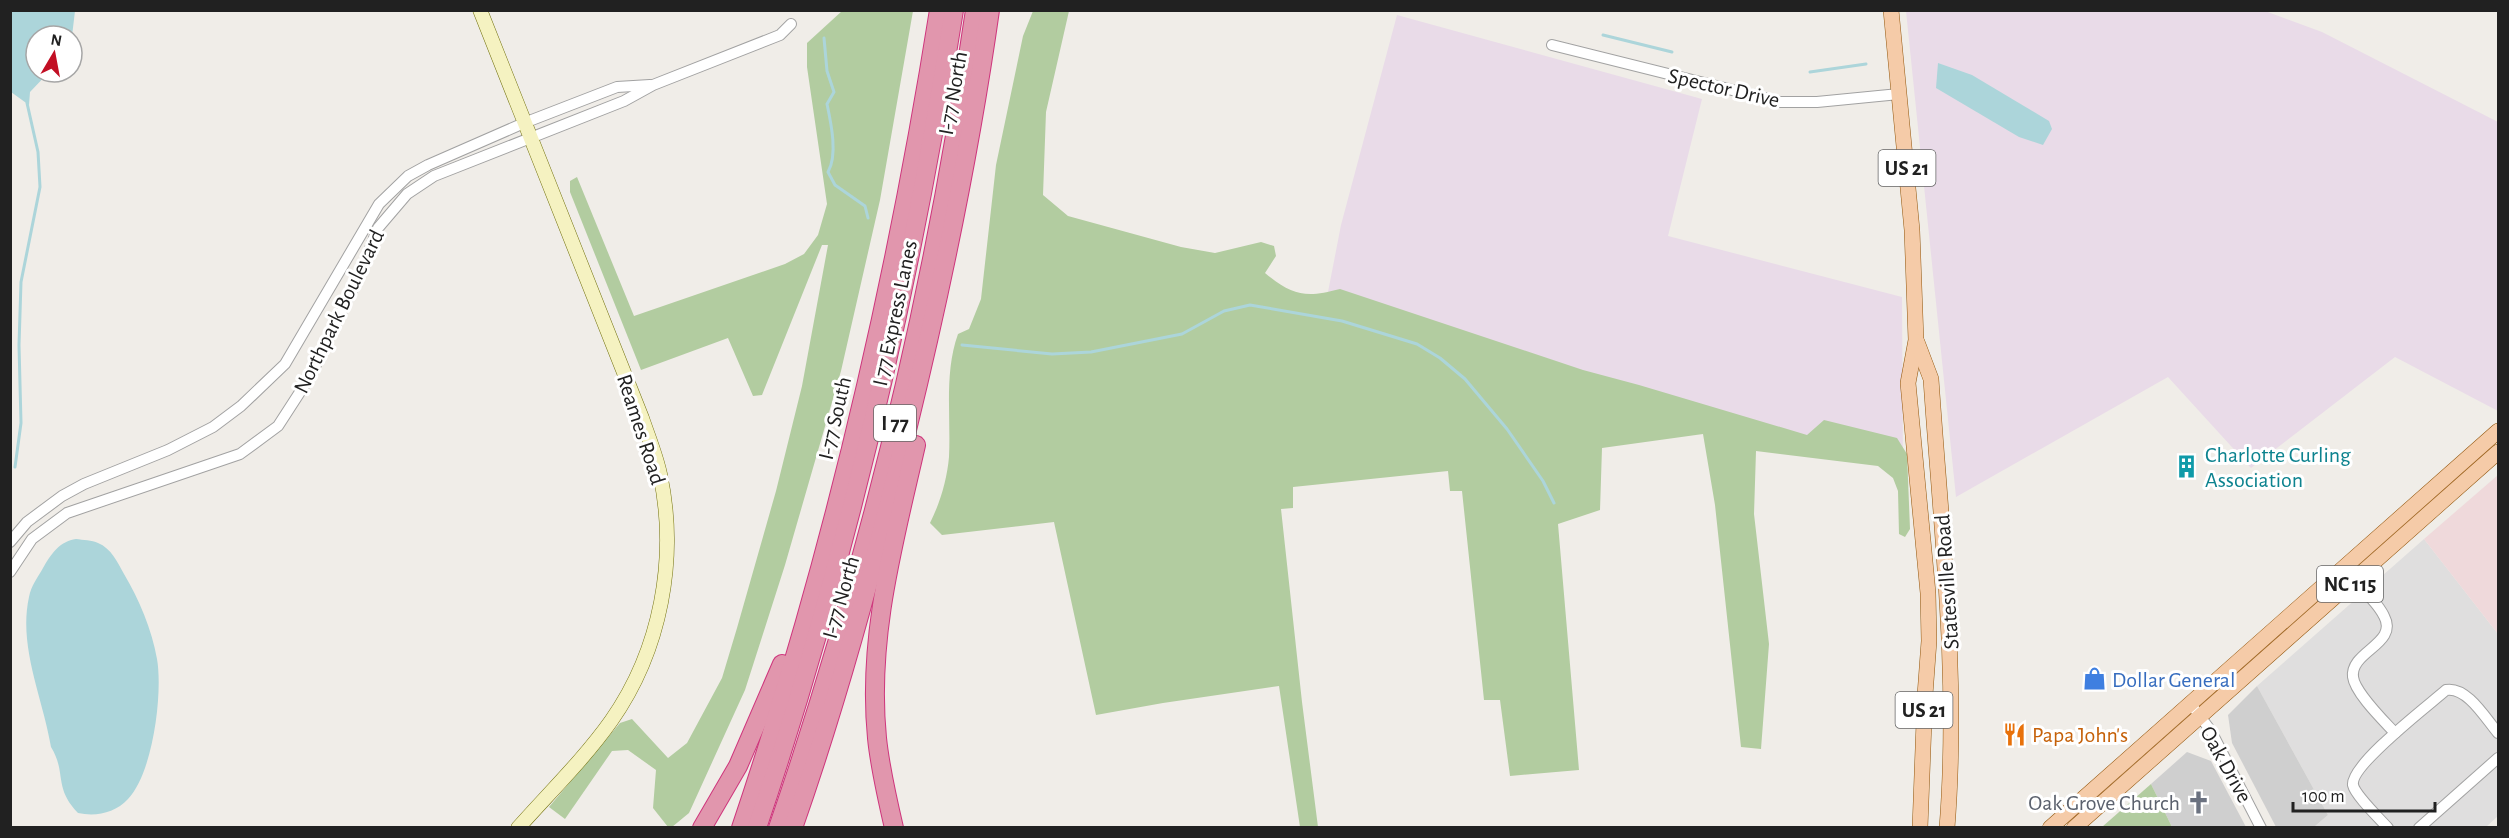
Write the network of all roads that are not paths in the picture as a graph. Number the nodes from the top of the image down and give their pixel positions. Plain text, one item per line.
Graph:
1 (480, 10) edge
2 (939, 10) edge
3 (954, 10) edge
4 (975, 10) edge
5 (990, 10) edge
6 (1890, 10) edge
7 (791, 24) dead end
8 (1552, 45) dead end
9 (653, 85) junction
10 (1899, 94) junction
11 (524, 123) junction
12 (531, 137) junction
13 (1916, 340) junction
14 (920, 377) junction
15 (2499, 431) edge
16 (2499, 452) edge
17 (10, 542) edge
18 (12, 567) edge
19 (818, 579) junction
20 (2354, 581) junction
21 (1947, 592) junction
22 (1928, 593) junction
23 (2190, 703) junction
24 (2201, 717) junction
25 (2395, 733) junction
26 (2499, 733) edge
27 (2499, 758) edge
28 (518, 828) edge
29 (702, 828) edge
30 (741, 828) edge
31 (757, 828) edge
32 (778, 828) edge
33 (793, 828) edge
34 (894, 828) edge
35 (1920, 828) edge
36 (1947, 828) edge
37 (2050, 828) edge
38 (2074, 828) edge
39 (2261, 828) edge
40 (2388, 828) edge
41 (2419, 828) edge

1 - 11 main road, Reames Road
2 - 19 highway, I-77 South / I 77
3 - 31 highway, I 77 Express Lanes / I 77
4 - 32 highway, I 77 Express Lanes / I 77
5 - 14 highway, I-77 North / I 77
6 - 10 main road, Statesville Road / US 21
7 - 9 street, Northpark Boulevard
8 - 10 street, Spector Drive
9 - 11 street, Northpark Boulevard
9 - 12 street, Northpark Boulevard
10 - 13 main road, Statesville Road / US 21
11 - 12 main road, Reames Road
11 - 17 street, Northpark Boulevard
12 - 18 street, Northpark Boulevard
12 - 28 main road, Reames Road
13 - 21 main road, Statesville Road / US 21
13 - 22 main road, Statesville Road / US 21
14 - 33 highway, I-77 North / I 77
14 - 34 highway
15 - 23 main road, NC 115
16 - 20 main road, NC 115
19 - 29 highway
19 - 30 highway, I-77 South / I 77
20 - 24 main road, NC 115
20 - 25 street
21 - 22 main road
21 - 36 main road, Statesville Road / US 21
22 - 35 main road, Statesville Road / US 21
23 - 24 street, Oak Drive
23 - 37 main road, NC 115
24 - 38 main road, NC 115
24 - 39 street, Oak Drive
25 - 26 street
25 - 40 street
27 - 41 street

